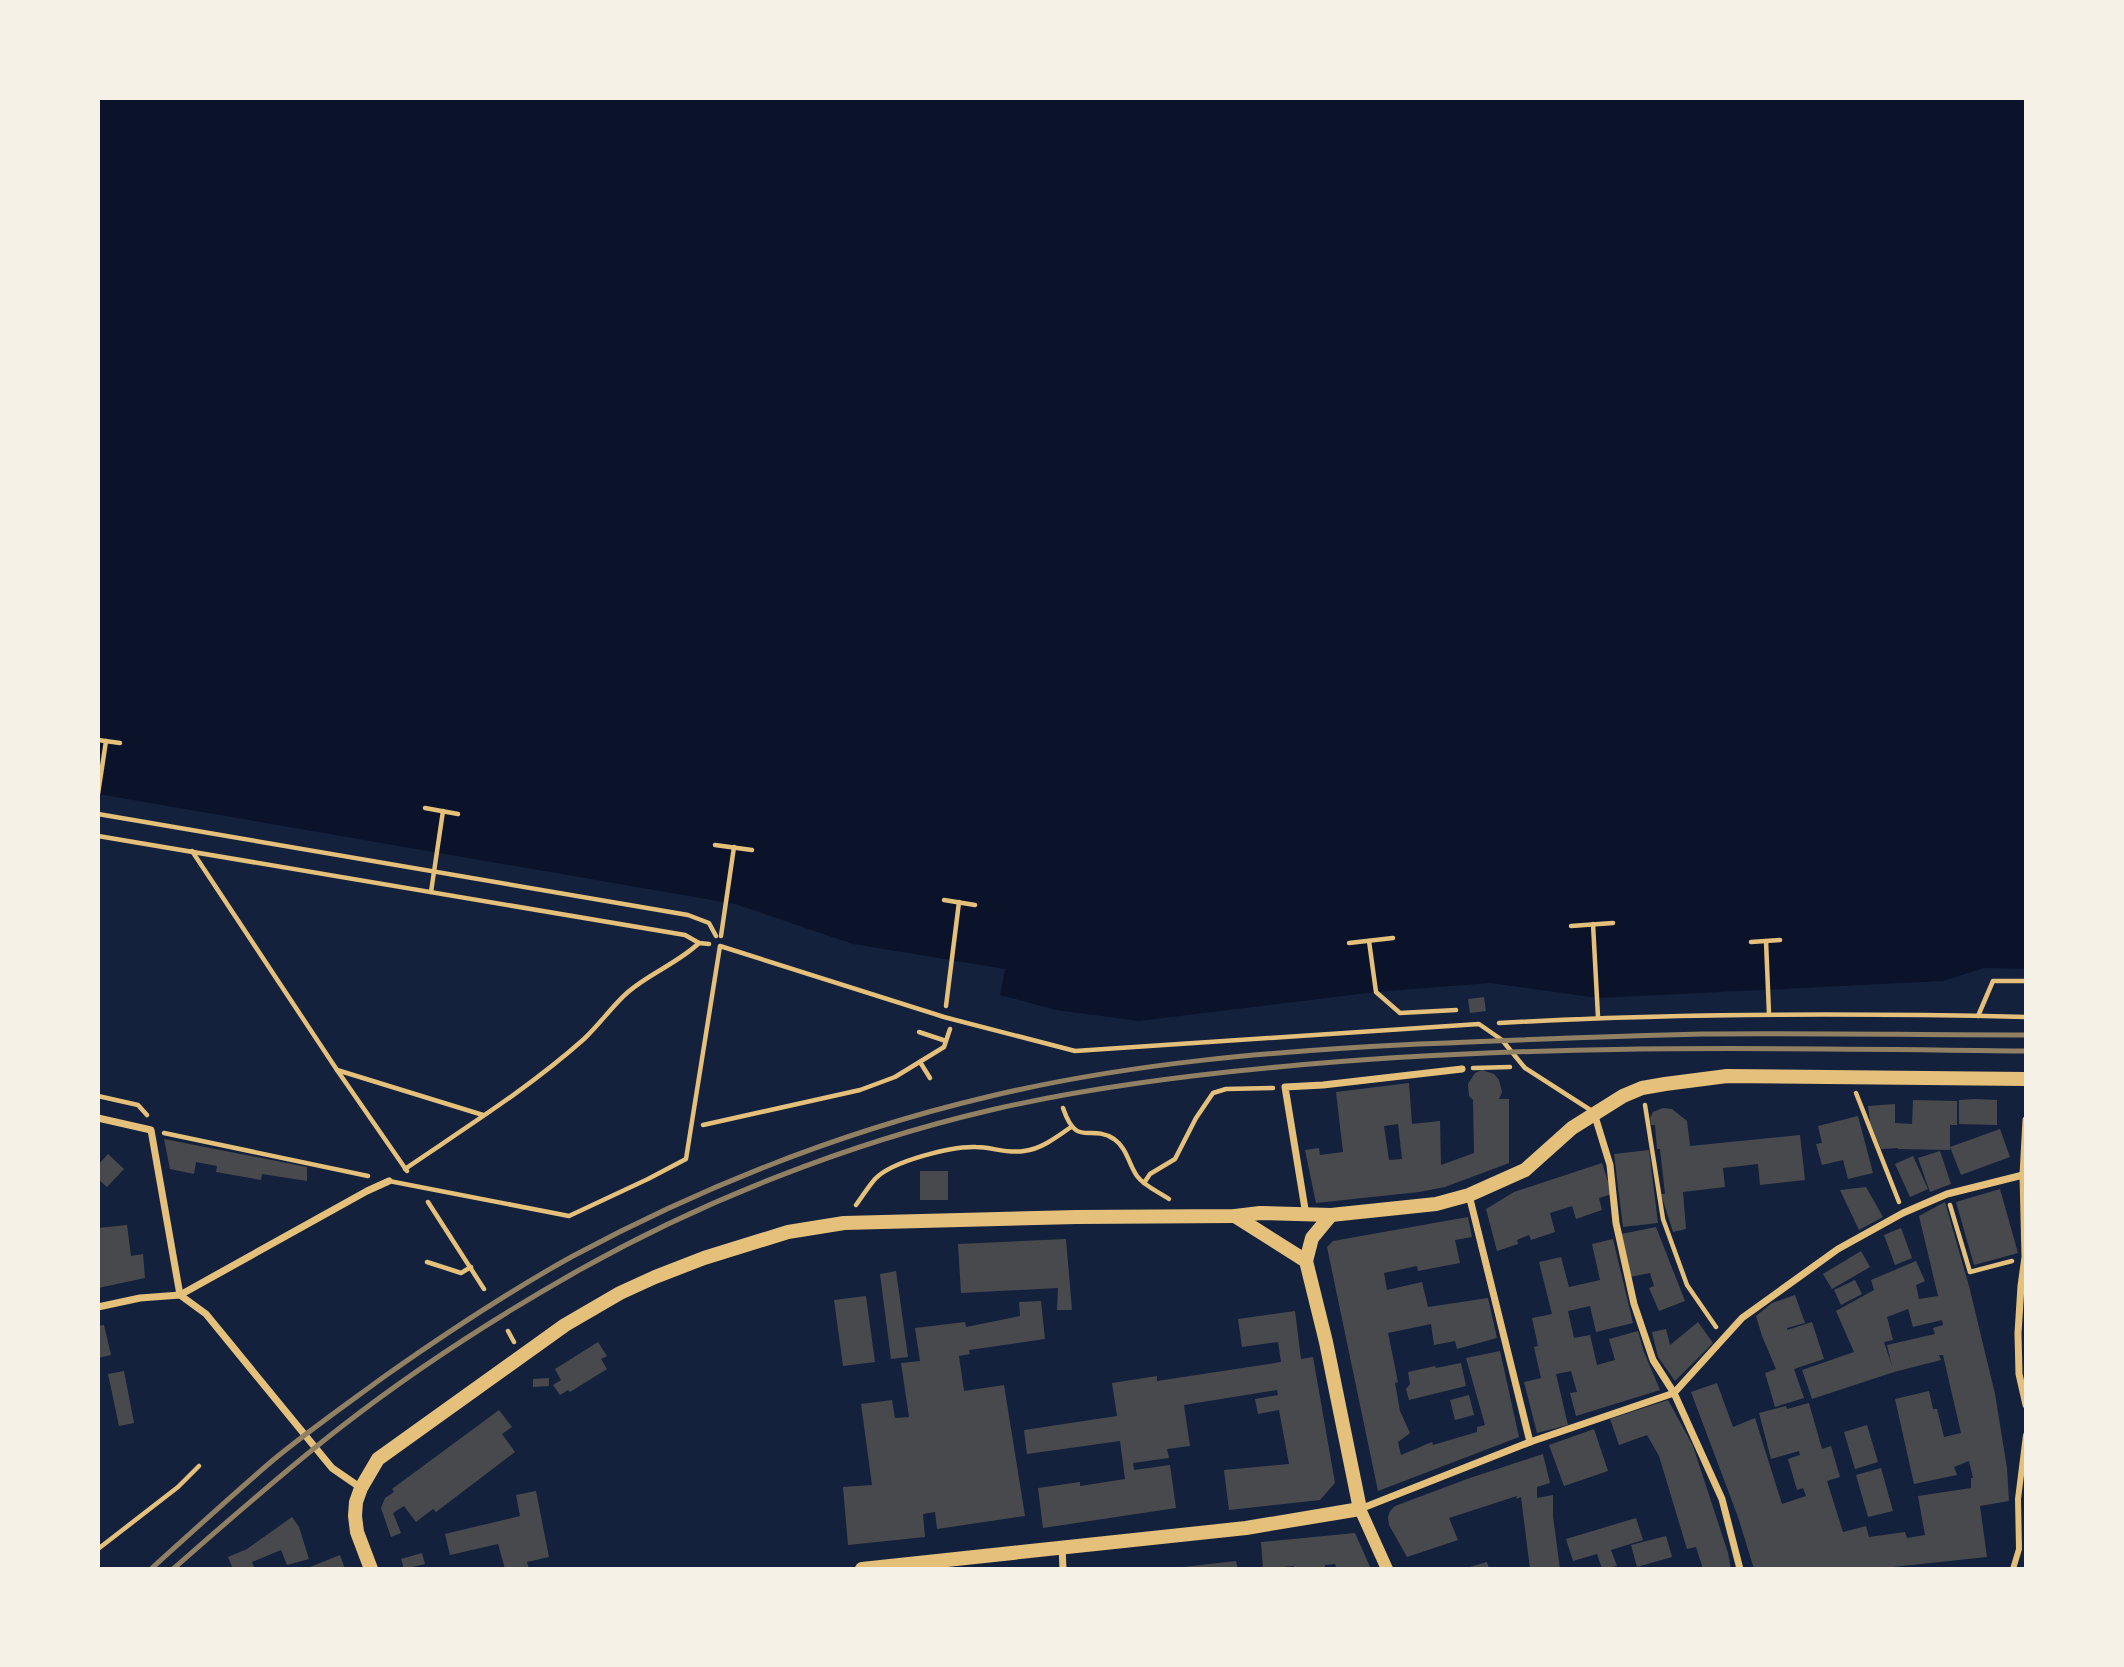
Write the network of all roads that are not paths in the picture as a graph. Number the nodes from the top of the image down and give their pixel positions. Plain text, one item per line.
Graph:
1 (1462, 1069) road end
2 (2026, 1079) edge
3 (1594, 1113) junction
4 (98, 1118) edge
5 (2026, 1120) edge
6 (2023, 1175) junction
7 (390, 1181) joint
8 (1469, 1195) junction
9 (1331, 1214) junction
10 (1306, 1215) junction
11 (1235, 1216) junction
12 (2025, 1257) edge
13 (1306, 1261) junction
14 (180, 1295) junction
15 (98, 1307) edge
16 (1674, 1393) junction
17 (2026, 1405) edge
18 (2026, 1435) edge
19 (1530, 1442) junction
20 (361, 1488) junction
21 (1360, 1509) junction
22 (1062, 1547) junction
23 (371, 1569) edge
24 (862, 1569) edge
25 (1063, 1569) edge
26 (1387, 1569) edge
27 (1740, 1569) edge
28 (2013, 1569) edge

1 - 10 street
2 - 3 main road
3 - 7 lane
3 - 8 main road
3 - 16 street
4 - 14 street
5 - 6 street
6 - 12 street
6 - 16 street
7 - 14 street
8 - 9 main road
8 - 19 street
9 - 10 main road
9 - 13 main road
10 - 11 main road
11 - 13 main road
11 - 20 main road
12 - 17 street
13 - 21 main road
14 - 15 street
14 - 20 street
16 - 19 street
16 - 27 street
18 - 28 street
19 - 21 street
20 - 23 main road
21 - 22 main road
21 - 26 main road
22 - 24 main road
22 - 25 street

